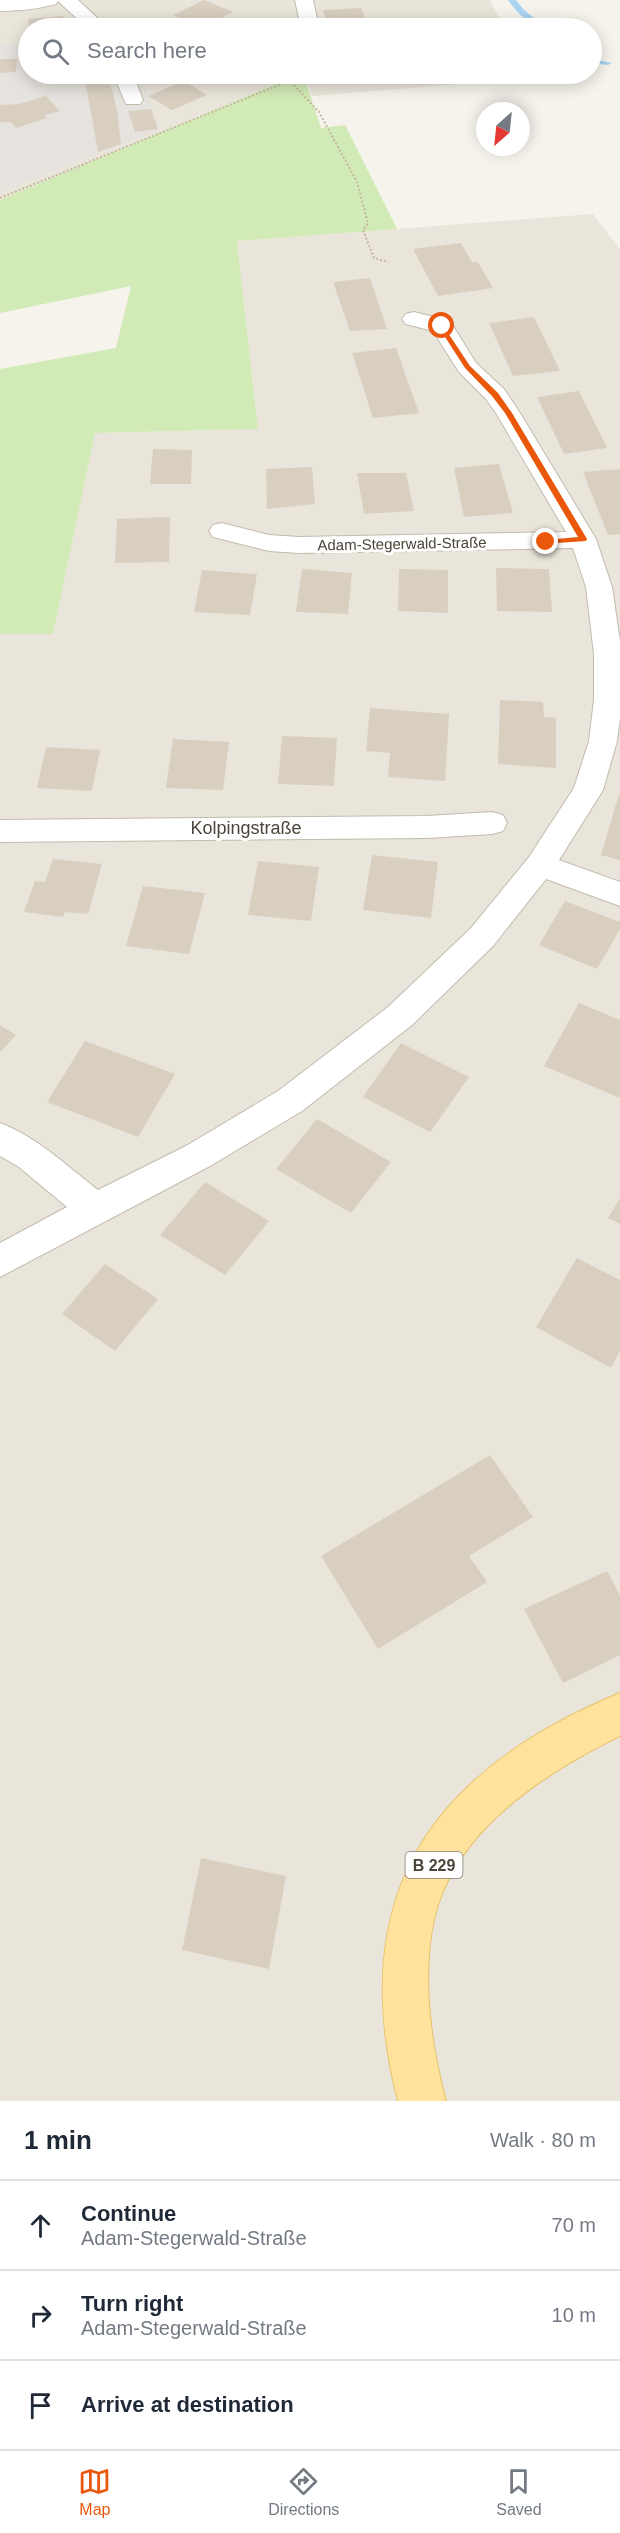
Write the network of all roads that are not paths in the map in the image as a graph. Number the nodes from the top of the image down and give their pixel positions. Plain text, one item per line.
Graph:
1 (50, 0) edge
2 (67, 0) edge
3 (304, 0) edge
4 (0, 5) edge
5 (87, 18) edge
6 (308, 18) edge
7 (127, 84) edge
8 (133, 100) dead end
9 (414, 319) dead end
10 (222, 531) dead end
11 (583, 539) junction
12 (492, 823) dead end
13 (0, 831) edge
14 (540, 865) junction
15 (620, 894) edge
16 (0, 1138) edge
17 (95, 1209) junction
18 (0, 1262) edge
19 (620, 1714) edge
20 (422, 2101) edge

1 - 4 street
2 - 5 street
3 - 6 street
7 - 8 street
9 - 11 street
10 - 11 street, Adam-Stegerwald-Straße
11 - 14 street
12 - 13 street, Kolpingstraße
14 - 15 street
14 - 17 street
16 - 17 street
17 - 18 street
19 - 20 main road, B 229

